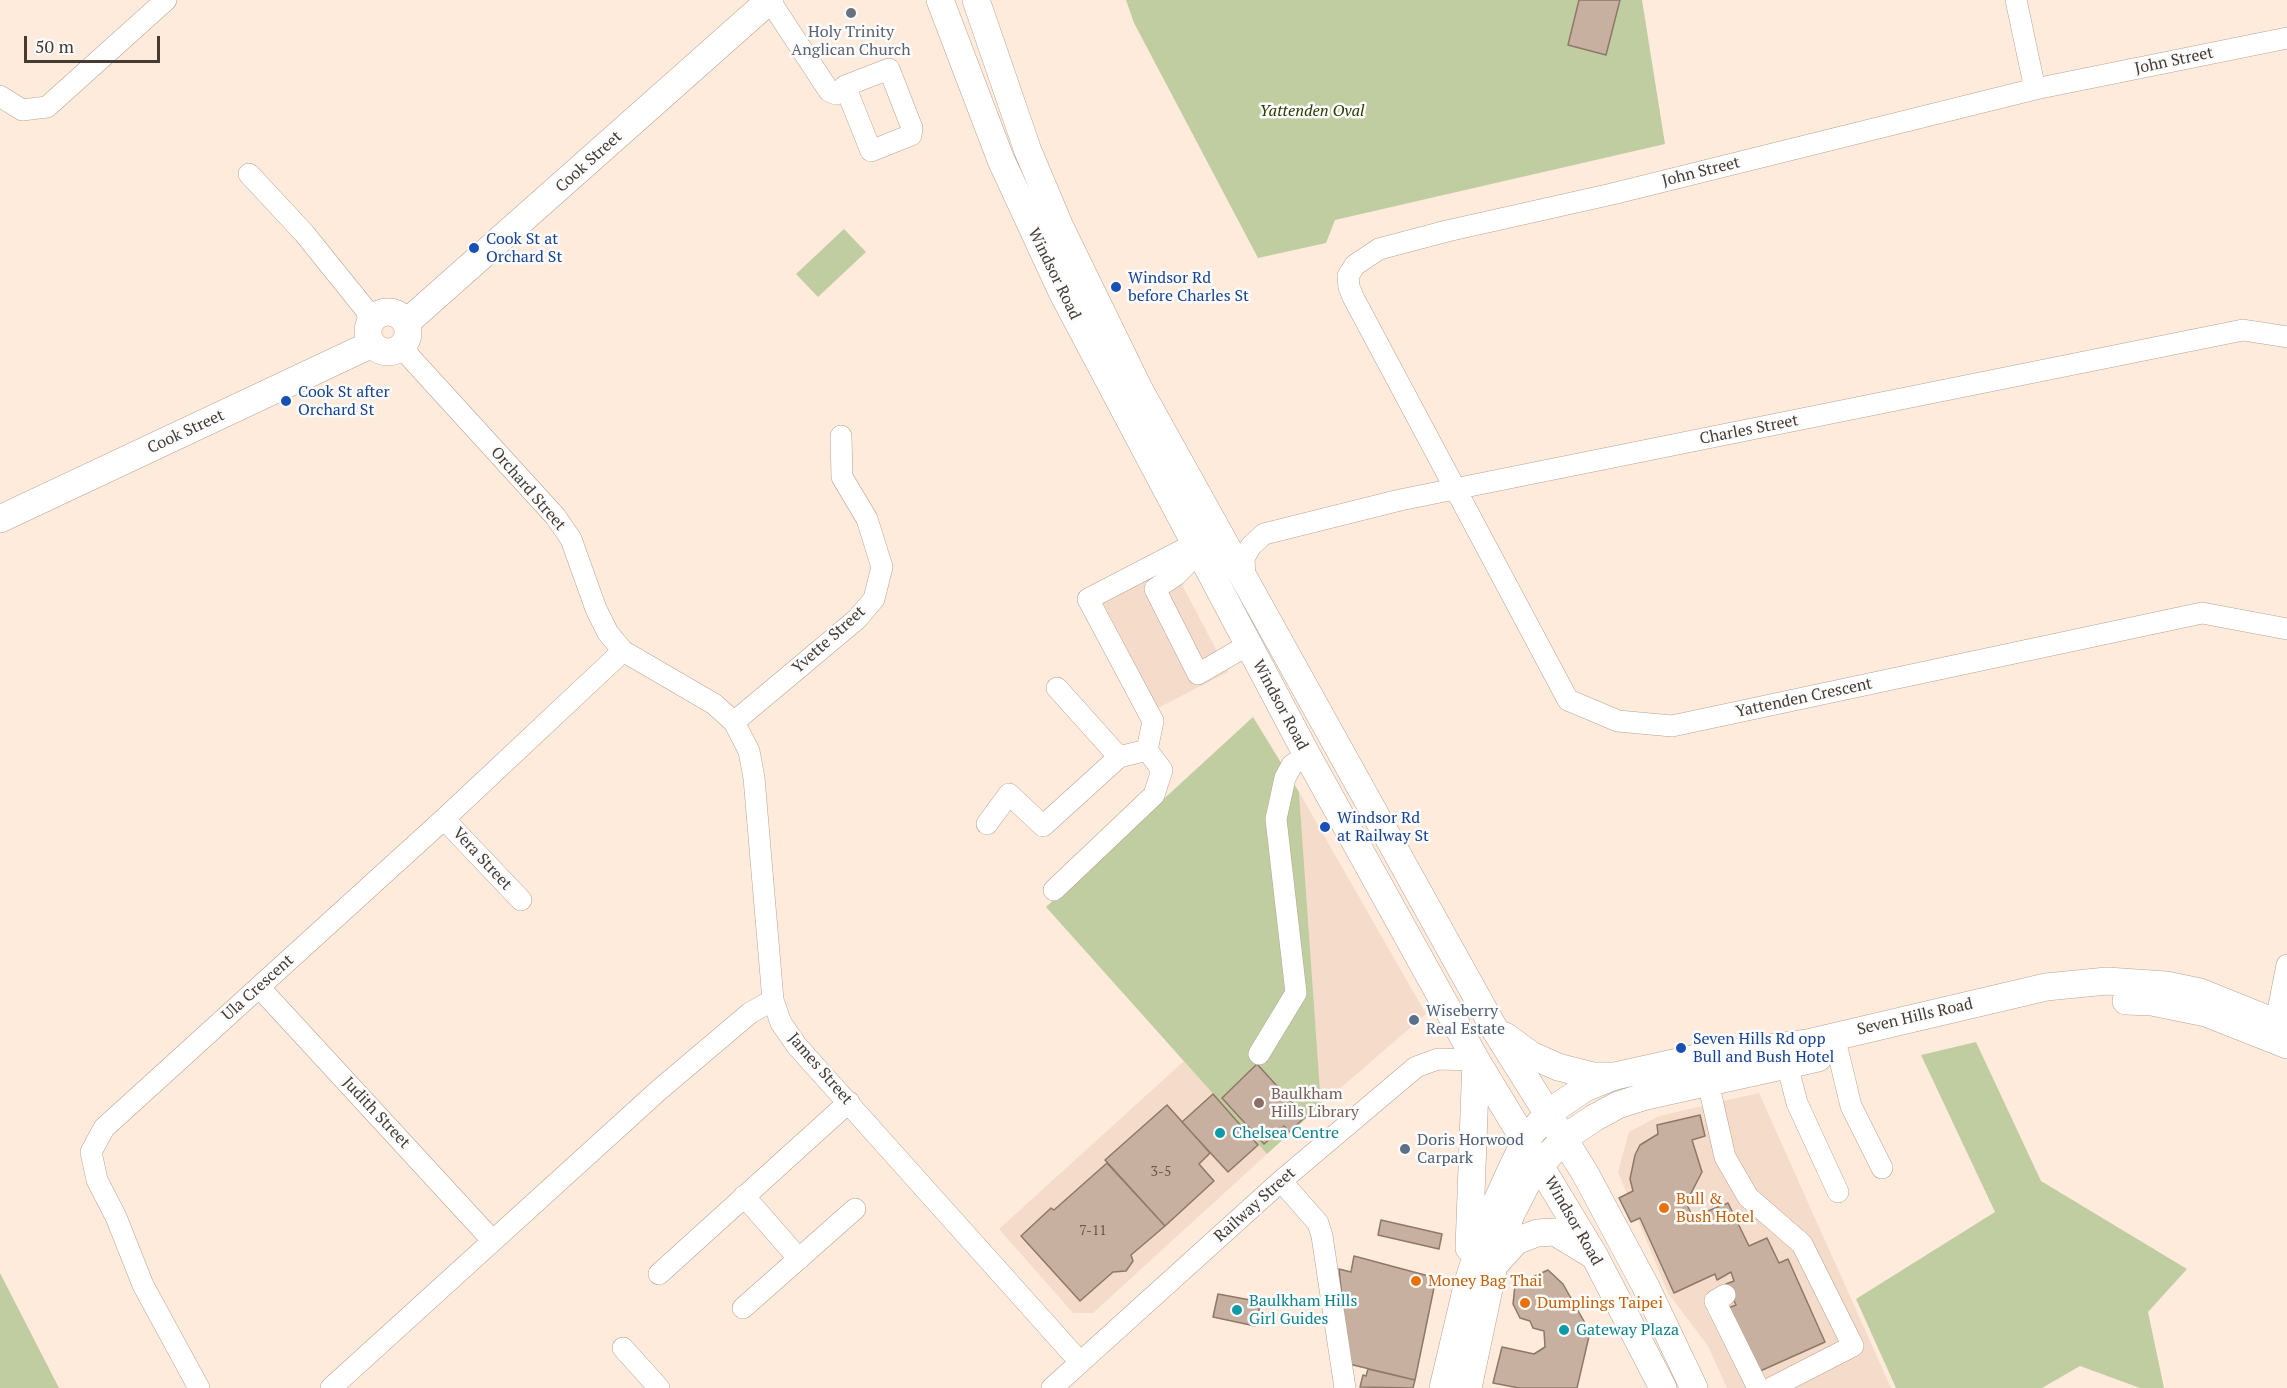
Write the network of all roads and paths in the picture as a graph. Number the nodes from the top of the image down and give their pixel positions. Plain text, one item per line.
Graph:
1 (166, 0) edge
2 (770, 0) edge
3 (940, 0) edge
4 (976, 0) edge
5 (2016, 0) edge
6 (2287, 38) edge
7 (845, 86) dead end
8 (2035, 89) junction
9 (0, 97) edge
10 (249, 174) dead end
11 (371, 334) junction
12 (405, 334) junction
13 (2287, 336) edge
14 (841, 436) dead end
15 (1452, 484) junction
16 (0, 519) edge
17 (1196, 549) junction
18 (1245, 579) junction
19 (2287, 629) edge
20 (1248, 645) junction
21 (623, 651) junction
22 (1057, 688) dead end
23 (734, 722) junction
24 (1147, 750) junction
25 (1307, 755) junction
26 (1119, 757) junction
27 (444, 819) junction
28 (987, 824) dead end
29 (1054, 890) dead end
30 (521, 900) dead end
31 (2287, 965) edge
32 (259, 987) junction
33 (773, 1000) junction
34 (1494, 1028) junction
35 (2280, 1033) edge
36 (1838, 1052) junction
37 (1259, 1054) dead end
38 (1476, 1060) junction
39 (1787, 1064) junction
40 (1615, 1076) junction
41 (1708, 1082) junction
42 (849, 1102) junction
43 (1548, 1113) junction
44 (1563, 1139) junction
45 (1525, 1141) junction
46 (1540, 1165) junction
47 (1882, 1168) dead end
48 (1281, 1182) junction
49 (1838, 1191) dead end
50 (744, 1196) junction
51 (855, 1209) dead end
52 (492, 1240) junction
53 (1594, 1255) junction
54 (799, 1259) junction
55 (1494, 1265) junction
56 (659, 1274) dead end
57 (1468, 1282) junction
58 (1725, 1294) dead end
59 (744, 1308) dead end
60 (623, 1348) dead end
61 (1080, 1362) junction
62 (199, 1388) edge
63 (331, 1388) edge
64 (659, 1388) edge
65 (1052, 1388) edge
66 (1345, 1388) edge
67 (1443, 1388) edge
68 (1468, 1388) edge
69 (1663, 1388) edge
70 (1694, 1388) edge
71 (1758, 1388) edge
72 (1771, 1388) edge

1 - 9 street
2 - 7 street
2 - 12 main road, Cook Street
3 - 17 main road, Windsor Road
4 - 18 main road, Windsor Road
5 - 8 street
6 - 8 street, John Street
8 - 15 street, John Street
10 - 11 street
11 - 12 main road
11 - 12 main road
11 - 16 main road, Cook Street
12 - 21 street, Orchard Street
13 - 15 street, Charles Street
14 - 23 street, Yvette Street
15 - 18 street, Charles Street
15 - 19 street, Yattenden Crescent
17 - 20 main road, Windsor Road
17 - 20 street
17 - 24 street
18 - 34 main road, Windsor Road
20 - 25 main road, Windsor Road
21 - 23 street, James Street
21 - 27 street, Ula Crescent
22 - 26 street
23 - 33 street, James Street
24 - 26 street
24 - 29 street
25 - 37 street
25 - 38 main road, Windsor Road
26 - 28 street
27 - 30 street, Vera Street
27 - 32 street, Ula Crescent
31 - 35 street
32 - 52 street, Judith Street
32 - 62 street, Ula Crescent
33 - 42 street, James Street
33 - 52 street
34 - 40 main road
34 - 43 main road, Windsor Road
35 - 36 main road, Seven Hills Road
35 - 40 main road, Seven Hills Road
36 - 39 main road, Seven Hills Road
36 - 47 street
38 - 45 main road, Windsor Road
38 - 48 street, Railway Street
38 - 57 main road
39 - 41 main road, Seven Hills Road
39 - 49 street
40 - 43 main road, Seven Hills Road
41 - 44 main road, Seven Hills Road
41 - 72 street
42 - 50 street
42 - 61 street, James Street
43 - 44 main road, Windsor Road
43 - 45 main road, Seven Hills Road
44 - 46 main road, Seven Hills Road
44 - 70 main road, Windsor Road
45 - 46 main road, Windsor Road
45 - 57 main road, Seven Hills Road
46 - 53 main road, Windsor Road
46 - 55 main road, Seven Hills Road
48 - 61 street, Railway Street
48 - 66 street
50 - 54 street
50 - 56 street
51 - 54 street
52 - 63 street
53 - 55 main road
53 - 69 main road, Windsor Road
54 - 59 street
55 - 68 main road, Seven Hills Road
57 - 67 main road
58 - 71 street
60 - 64 street
61 - 65 street, Railway Street

